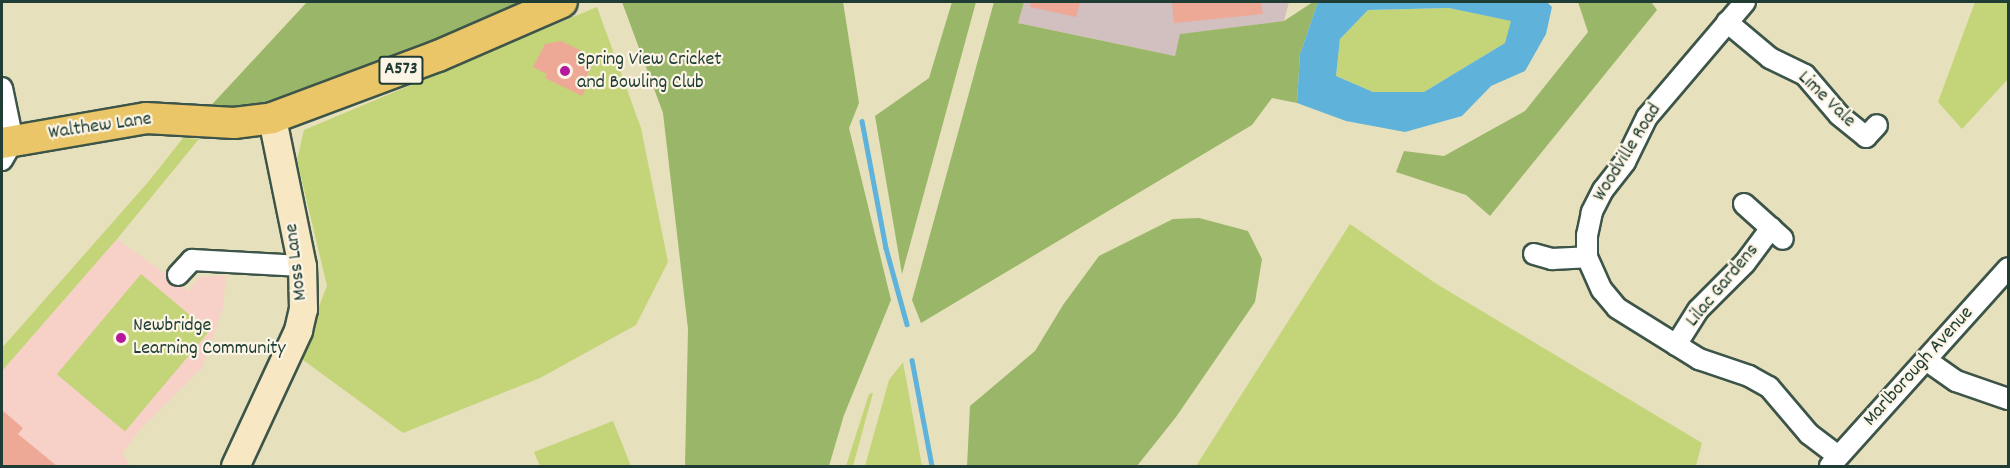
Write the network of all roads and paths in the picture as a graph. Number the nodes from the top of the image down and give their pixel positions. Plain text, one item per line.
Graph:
1 (562, 2) edge
2 (1745, 2) edge
3 (1727, 22) junction
4 (2, 88) edge
5 (272, 118) junction
6 (1866, 137) dead end
7 (5, 148) edge
8 (1744, 204) dead end
9 (1534, 254) dead end
10 (1587, 257) junction
11 (302, 266) junction
12 (2008, 268) edge
13 (178, 275) dead end
14 (1676, 345) junction
15 (1926, 360) junction
16 (2008, 399) edge
17 (1834, 461) edge
18 (235, 466) edge

1 - 5 main road, A573
2 - 3 street, Woodville Road
3 - 6 street, Lime Vale
3 - 10 street, Woodville Road
4 - 7 street
5 - 7 main road, Walthew Lane / A573
5 - 11 street, Moss Lane
8 - 14 street, Lilac Gardens
9 - 10 street
10 - 14 street, Woodville Road
11 - 13 street
11 - 18 street, Moss Lane
12 - 15 street, Marlborough Avenue
14 - 17 street, Woodville Road
15 - 16 street
15 - 17 street, Marlborough Avenue

